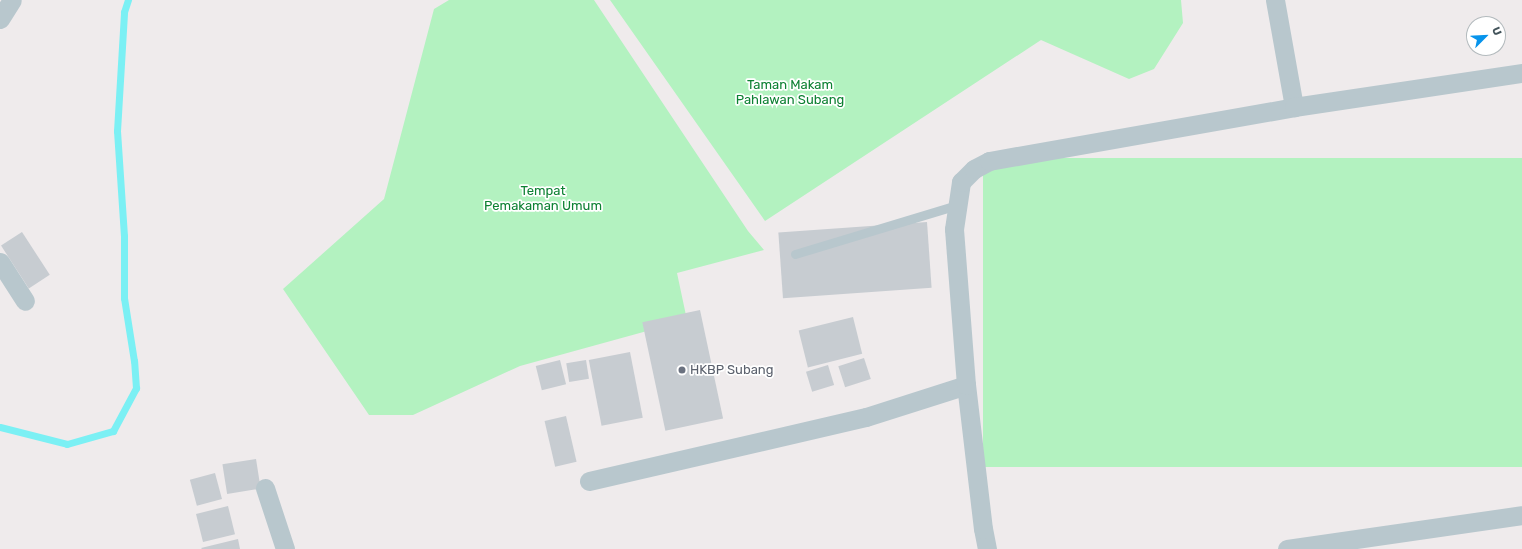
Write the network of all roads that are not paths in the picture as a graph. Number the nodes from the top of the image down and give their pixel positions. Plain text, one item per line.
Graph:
1 (12, 0) edge
2 (1275, 0) edge
3 (0, 19) edge
4 (1522, 73) edge
5 (1294, 107) junction
6 (957, 205) junction
7 (795, 254) dead end
8 (0, 262) edge
9 (25, 301) dead end
10 (966, 385) junction
11 (589, 482) dead end
12 (264, 488) dead end
13 (1522, 515) edge
14 (285, 549) edge
15 (987, 549) edge
16 (1287, 549) edge

1 - 3 street
2 - 5 street
4 - 5 street
5 - 6 street
6 - 7 lane
6 - 10 street
8 - 9 street
10 - 11 street
10 - 15 street
12 - 14 street
13 - 16 street

